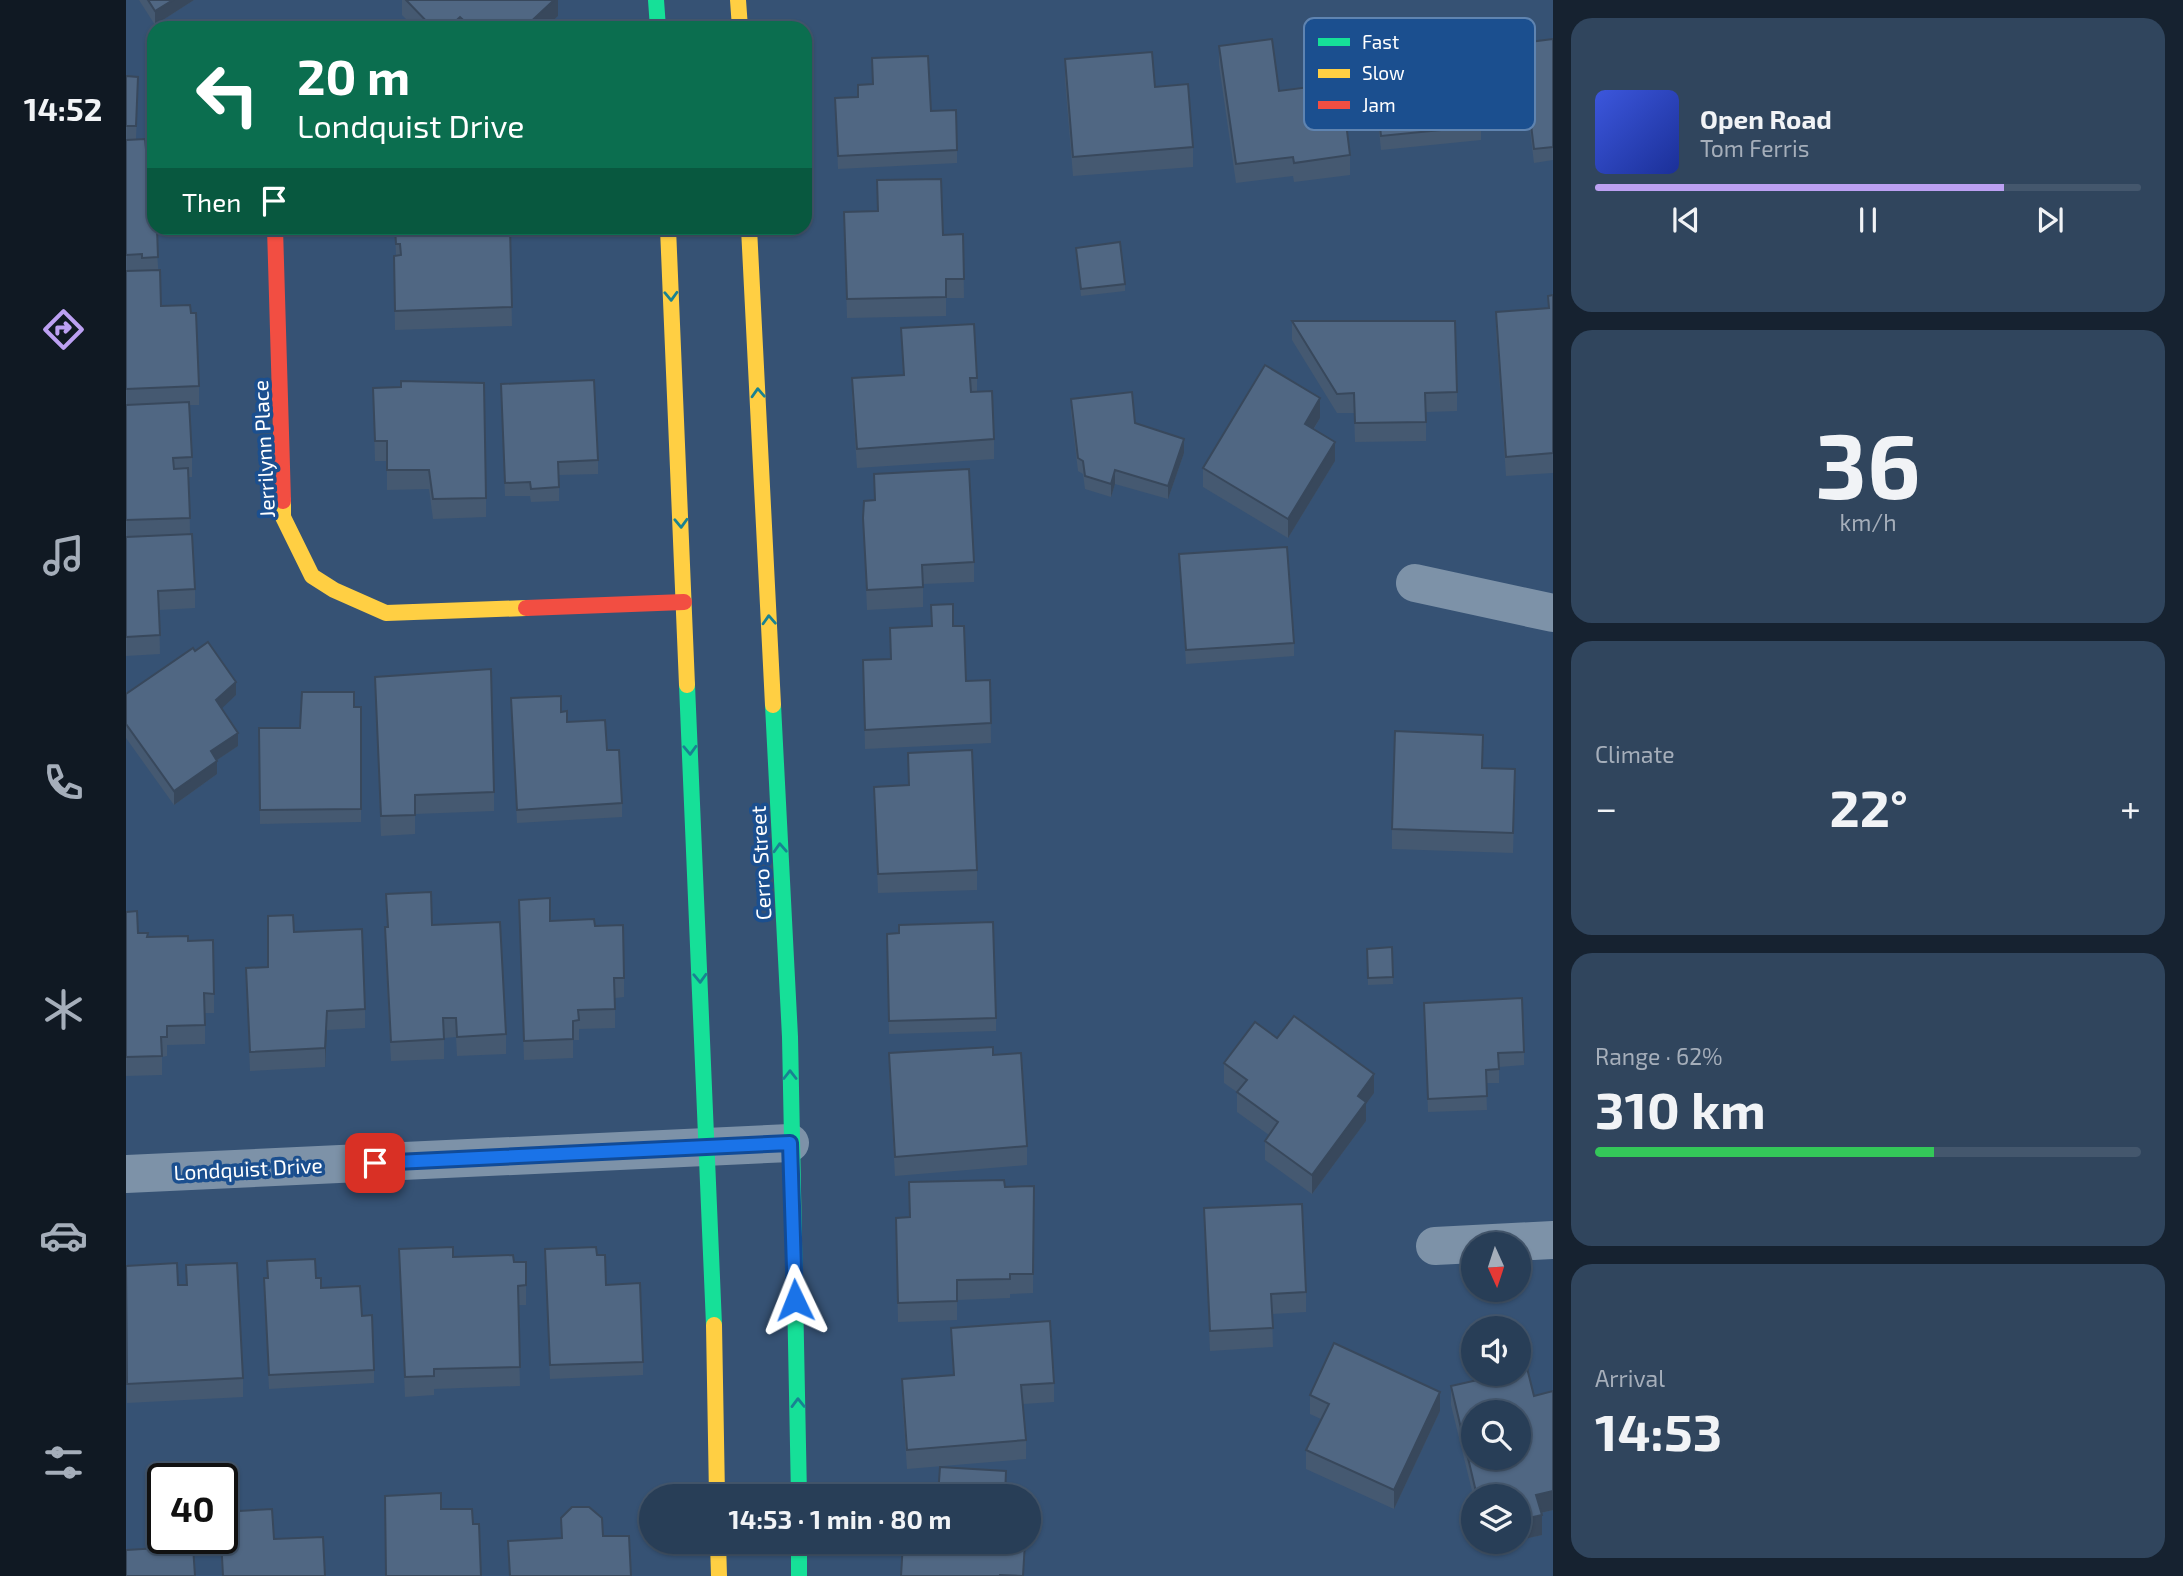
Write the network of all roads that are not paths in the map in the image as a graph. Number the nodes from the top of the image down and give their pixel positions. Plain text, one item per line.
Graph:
1 (656, 0) edge
2 (738, 0) edge
3 (658, 21) edge
4 (740, 21) edge
5 (275, 235) edge
6 (668, 235) edge
7 (749, 235) edge
8 (1415, 583) dead end
9 (684, 602) junction
10 (1553, 613) edge
11 (790, 1143) junction
12 (707, 1147) junction
13 (126, 1174) edge
14 (1553, 1240) edge
15 (1435, 1246) dead end
16 (717, 1484) edge
17 (799, 1484) edge
18 (718, 1554) edge
19 (799, 1554) edge
20 (719, 1576) edge
21 (799, 1576) edge

1 - 3 street
2 - 4 street
5 - 9 street, Jerrilynn Place
6 -> 9 street
11 -> 7 street, Cerro Street
8 - 10 street
9 -> 12 street
11 - 12 street, Londquist Drive
17 -> 11 street, Cerro Street
12 - 13 street, Londquist Drive
12 - 16 street
14 - 15 street
18 - 20 street
19 - 21 street

